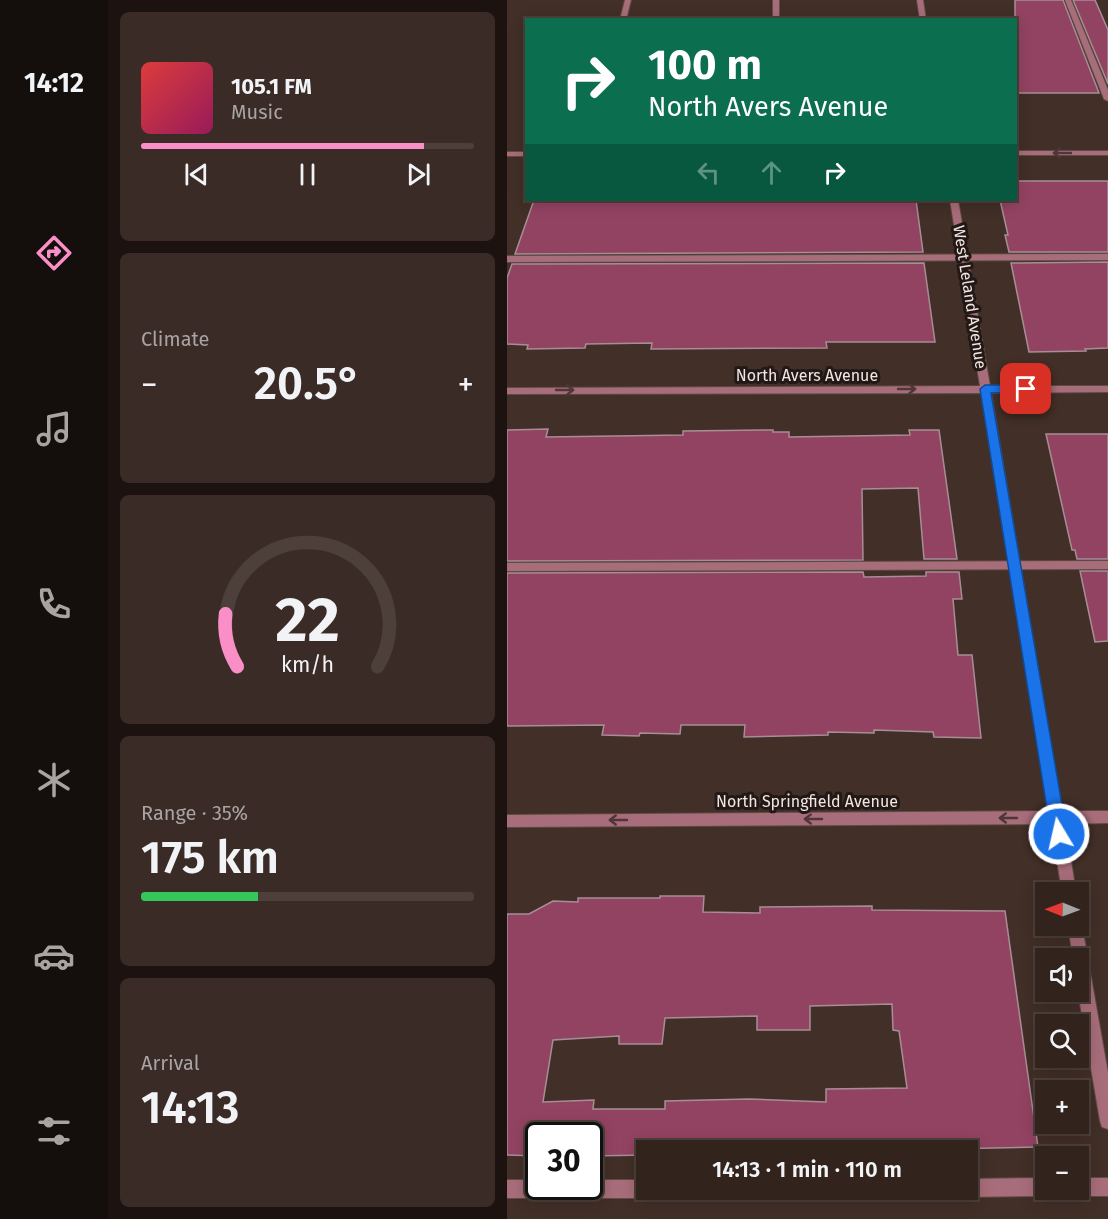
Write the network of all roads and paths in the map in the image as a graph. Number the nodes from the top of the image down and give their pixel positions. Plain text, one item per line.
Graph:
1 (628, 0) edge
2 (777, 0) edge
3 (920, 0) edge
4 (1068, 0) edge
5 (624, 18) edge
6 (776, 18) edge
7 (924, 18) edge
8 (1108, 99) edge
9 (1017, 153) edge
10 (1108, 153) edge
11 (507, 154) edge
12 (525, 154) edge
13 (954, 201) edge
14 (963, 257) junction
15 (1108, 257) edge
16 (507, 259) edge
17 (985, 389) junction
18 (1108, 389) edge
19 (507, 391) edge
20 (1015, 566) junction
21 (1108, 566) edge
22 (507, 567) edge
23 (1108, 817) edge
24 (1057, 818) junction
25 (507, 820) edge
26 (1067, 882) edge
27 (1077, 936) edge
28 (1108, 1121) edge
29 (1035, 1187) edge
30 (1089, 1187) edge
31 (1108, 1187) edge
32 (978, 1188) edge
33 (507, 1189) edge
34 (636, 1189) edge

1 - 5 street
2 - 6 street
3 - 7 street
4 - 8 street
10 -> 9 street
11 - 12 street
13 - 14 street, West Leland Avenue
14 - 15 street
14 - 16 street
14 - 17 street, West Leland Avenue
17 - 18 street, North Avers Avenue
19 -> 17 street, North Avers Avenue
17 - 20 street, West Leland Avenue
20 - 21 street
20 - 22 street
20 - 24 street, West Leland Avenue
23 - 24 street, North Springfield Avenue
24 -> 25 street, North Springfield Avenue
24 - 26 street, West Leland Avenue
27 - 28 street
29 - 32 street
30 - 31 street
33 - 34 street

